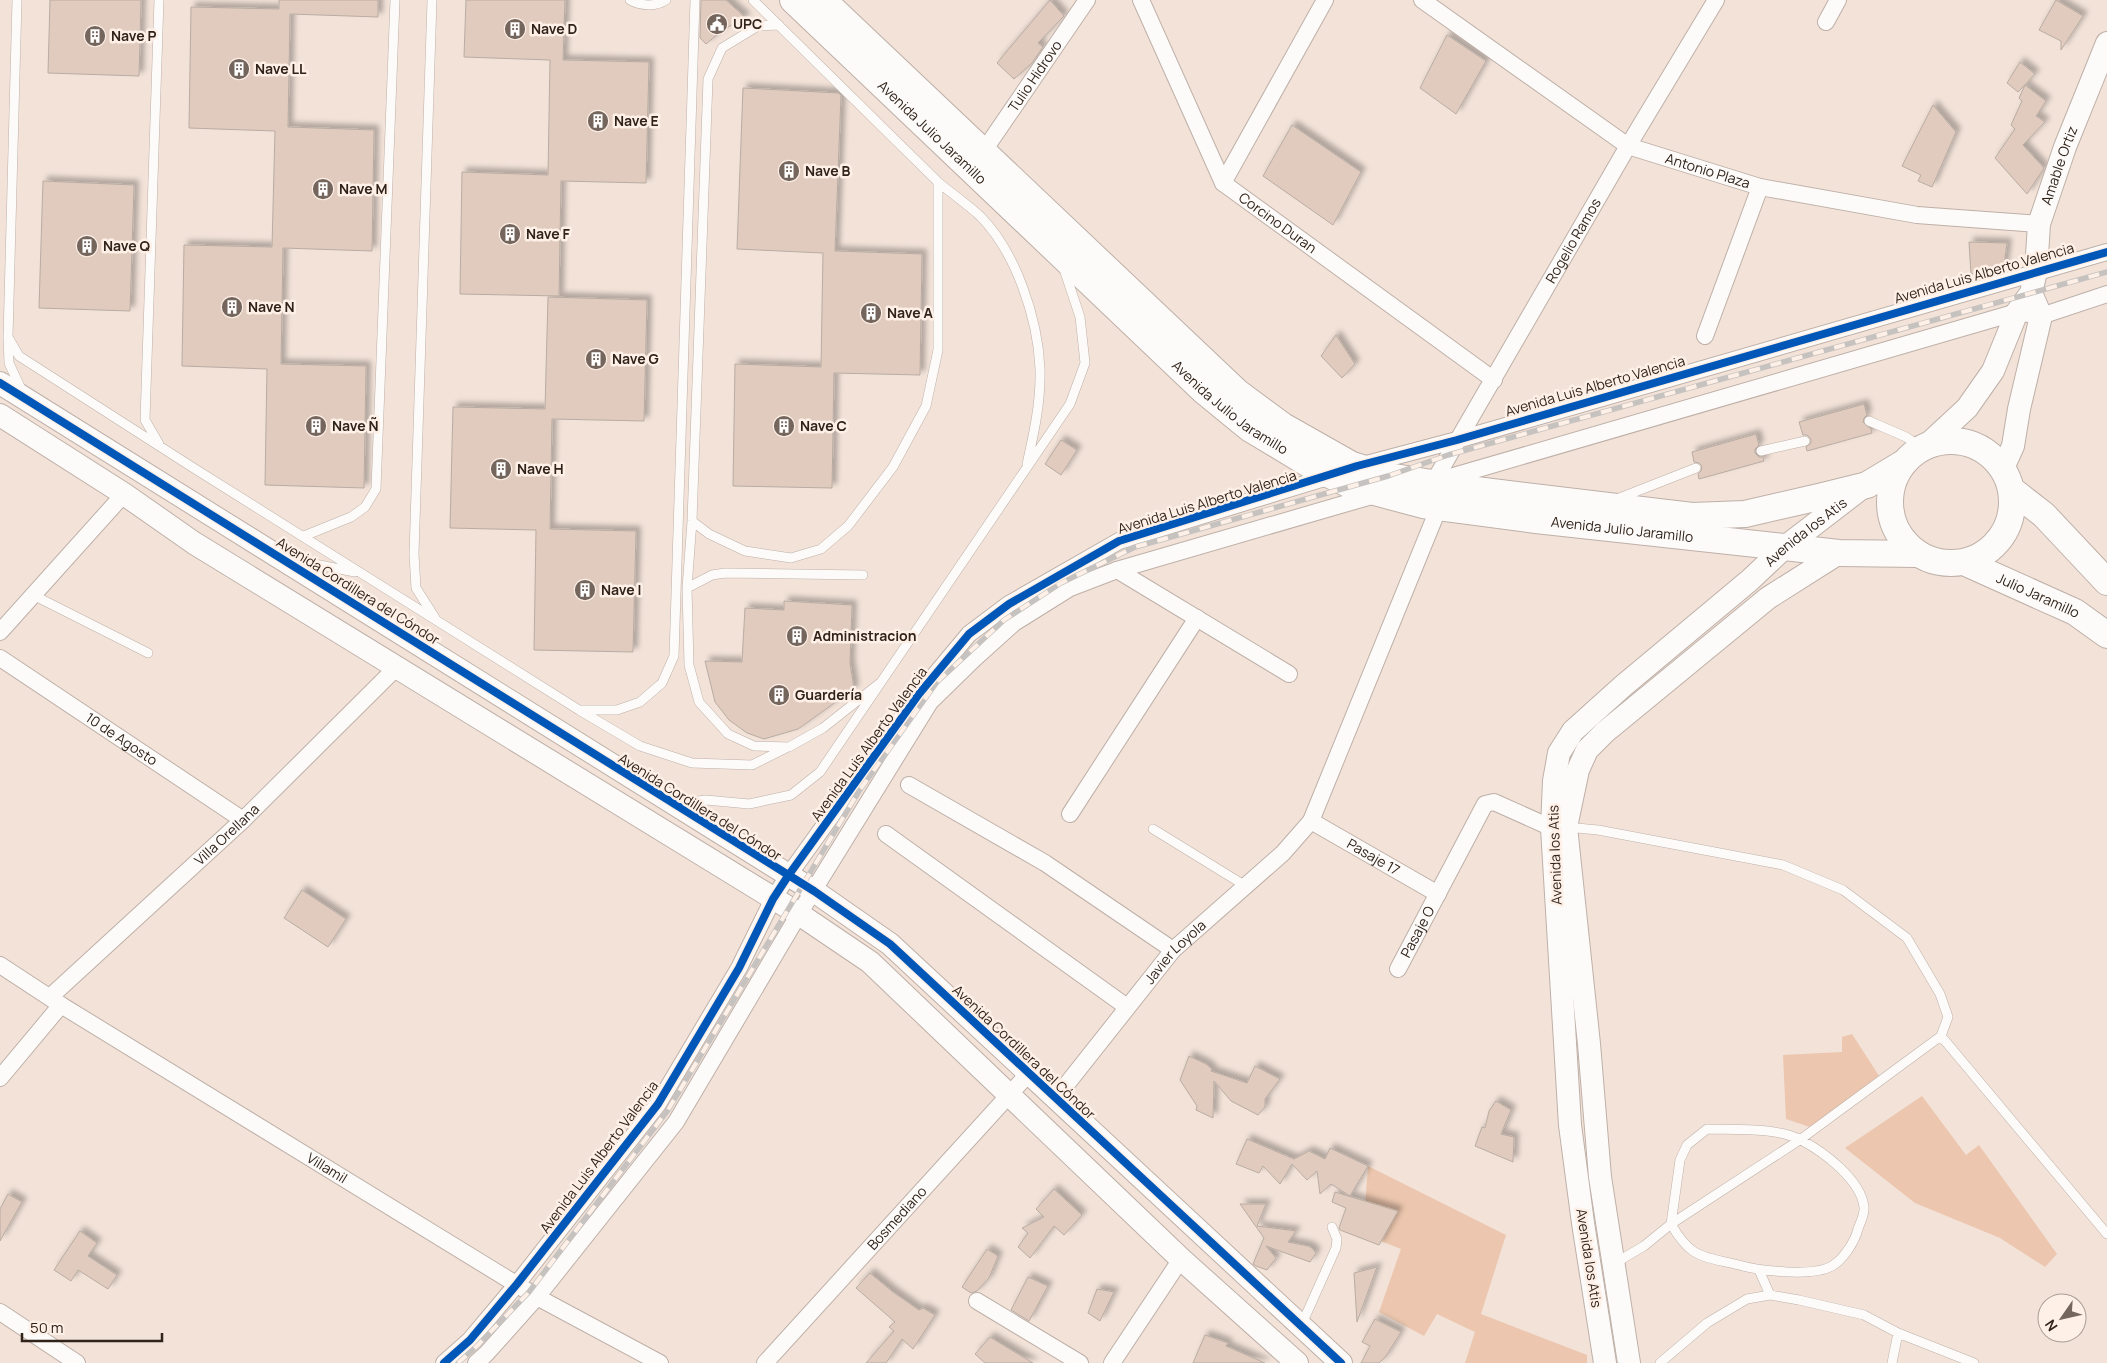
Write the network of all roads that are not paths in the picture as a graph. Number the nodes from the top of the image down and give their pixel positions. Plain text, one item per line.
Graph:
1 (17, 0) edge
2 (160, 0) edge
3 (395, 0) edge
4 (432, 0) edge
5 (630, 0) edge
6 (666, 0) edge
7 (695, 0) edge
8 (753, 0) edge
9 (793, 0) edge
10 (823, 0) edge
11 (1087, 0) edge
12 (1141, 0) edge
13 (1325, 0) edge
14 (1422, 0) edge
15 (1716, 0) edge
16 (1838, 0) edge
17 (1826, 22) dead end
18 (779, 25) junction
19 (2107, 43) edge
20 (1628, 146) junction
21 (984, 152) junction
22 (938, 182) junction
23 (1223, 182) junction
24 (1760, 187) junction
25 (2039, 224) junction
26 (1059, 252) junction
27 (2107, 252) edge
28 (2036, 271) junction
29 (2031, 293) junction
30 (2107, 294) edge
31 (2017, 312) junction
32 (2041, 316) junction
33 (1705, 336) dead end
34 (8, 337) junction
35 (1494, 380) junction
36 (0, 383) edge
37 (25, 399) junction
38 (0, 415) edge
39 (1869, 421) dead end
40 (1458, 440) junction
41 (1805, 441) dead end
42 (161, 447) junction
43 (1924, 447) junction
44 (1761, 451) dead end
45 (1902, 464) junction
46 (1357, 466) junction
47 (1696, 468) dead end
48 (1025, 471) junction
49 (1332, 476) junction
50 (2008, 479) junction
51 (1866, 485) junction
52 (124, 494) junction
53 (1378, 494) junction
54 (1436, 495) junction
55 (1603, 505) junction
56 (692, 521) junction
57 (304, 536) junction
58 (1785, 547) junction
59 (1840, 552) junction
60 (1918, 554) junction
61 (280, 558) junction
62 (1966, 562) junction
63 (1117, 570) junction
64 (360, 573) junction
65 (863, 575) dead end
66 (2107, 582) edge
67 (687, 588) junction
68 (33, 595) junction
69 (1197, 618) junction
70 (437, 621) junction
71 (0, 632) edge
72 (2107, 635) edge
73 (148, 653) dead end
74 (0, 658) edge
75 (398, 666) junction
76 (1289, 674) dead end
77 (880, 683) junction
78 (579, 710) junction
79 (789, 747) junction
80 (909, 785) dead end
81 (672, 804) junction
82 (1070, 814) dead end
83 (243, 820) junction
84 (1311, 821) junction
85 (1559, 828) junction
86 (1153, 829) dead end
87 (886, 834) dead end
88 (788, 876) junction
89 (1244, 885) junction
90 (814, 892) junction
91 (1438, 894) junction
92 (773, 899) junction
93 (798, 914) junction
94 (1173, 950) junction
95 (0, 965) edge
96 (1398, 969) dead end
97 (56, 1001) junction
98 (1127, 1007) junction
99 (1941, 1036) junction
100 (1029, 1073) junction
101 (0, 1078) edge
102 (1008, 1095) junction
103 (1055, 1099) junction
104 (1801, 1140) junction
105 (1671, 1224) junction
106 (1332, 1227) dead end
107 (2107, 1234) edge
108 (1181, 1259) junction
109 (1602, 1264) junction
110 (1759, 1270) junction
111 (517, 1284) junction
112 (1770, 1296) junction
113 (537, 1297) junction
114 (977, 1301) dead end
115 (0, 1312) edge
116 (1300, 1326) junction
117 (1898, 1333) junction
118 (1336, 1361) edge
119 (77, 1363) edge
120 (444, 1363) edge
121 (476, 1363) edge
122 (660, 1363) edge
123 (765, 1363) edge
124 (1080, 1363) edge
125 (1112, 1363) edge
126 (1297, 1363) edge
127 (1606, 1363) edge
128 (1629, 1363) edge
129 (1660, 1363) edge
130 (1892, 1363) edge
131 (1974, 1363) edge

1 - 34 lane
2 - 42 lane
3 - 57 lane
4 - 70 lane
5 - 6 lane
7 - 78 lane
8 - 18 lane
9 - 26 main road, Avenida Julio Jaramillo
10 - 21 main road, Avenida Julio Jaramillo
11 - 21 street, Tulio Hidrovo
12 - 23 street, Corcino Duran
13 - 23 street
14 - 20 street, Antonio Plaza
15 - 20 street, Rogelio Ramos
16 - 17 street
18 - 22 lane
18 - 56 lane
19 - 25 street, Amable Ortiz
20 - 24 street, Antonio Plaza
20 - 35 street, Rogelio Ramos
21 - 46 main road, Avenida Julio Jaramillo
22 - 48 lane
22 - 56 lane
23 - 35 street, Corcino Duran
24 - 25 street, Antonio Plaza
24 - 33 street
25 - 28 street, Amable Ortiz
26 - 48 lane
26 - 49 main road, Avenida Julio Jaramillo
27 - 28 street, Avenida Luis Alberto Valencia
28 - 29 street, Amable Ortiz
28 - 40 street, Avenida Luis Alberto Valencia
29 - 31 street, Amable Ortiz
29 - 32 street
30 - 32 street
31 - 32 street
31 - 43 street, Amable Ortiz
31 - 54 street
32 - 50 street
34 - 37 lane
34 - 42 lane
35 - 40 street, Rogelio Ramos
36 - 37 street, Avenida Cordillera del Cóndor
37 - 61 street, Avenida Cordillera del Cóndor
38 - 52 street
39 - 43 lane
40 - 46 street, Avenida Luis Alberto Valencia
40 - 54 street, Rogelio Ramos
41 - 44 lane
42 - 57 lane
43 - 45 main road, Julio Jaramillo
43 - 50 main road, Julio Jaramillo
45 - 51 main road, Avenida Julio Jaramillo
45 - 60 main road, Julio Jaramillo
46 - 49 street, Avenida Luis Alberto Valencia
46 - 54 main road, Avenida Julio Jaramillo
47 - 55 lane
48 - 77 lane
49 - 53 main road, Avenida Julio Jaramillo
49 - 88 street, Avenida Luis Alberto Valencia
50 - 62 main road, Julio Jaramillo
50 - 66 main road, Julio Jaramillo
51 - 55 main road, Avenida Julio Jaramillo
51 - 58 street, Avenida los Atis
52 - 68 street
52 - 75 street
53 - 54 main road, Avenida Julio Jaramillo
53 - 63 street, Avenida Luis Alberto Valencia
54 - 55 main road, Avenida Julio Jaramillo
54 - 58 main road, Avenida Julio Jaramillo
54 - 84 street, Rogelio Ramos
56 - 67 lane
57 - 64 lane
58 - 59 main road, Avenida Julio Jaramillo
58 - 85 street, Avenida los Atis
59 - 60 main road, Avenida Julio Jaramillo
59 - 85 street, Avenida los Atis
60 - 62 main road, Julio Jaramillo
61 - 64 lane
61 - 81 street, Avenida Cordillera del Cóndor
62 - 72 main road, Julio Jaramillo
63 - 69 street
63 - 90 street, Avenida Luis Alberto Valencia
64 - 70 lane
65 - 67 lane
67 - 79 lane
68 - 71 street
68 - 73 lane
69 - 76 street
69 - 82 street
70 - 78 lane
74 - 83 street, 10 de Agosto
75 - 83 street, Villa Orellana
75 - 92 street
77 - 79 lane
77 - 81 lane
78 - 79 lane
80 - 94 street
81 - 88 street, Avenida Cordillera del Cóndor
83 - 97 street, Villa Orellana
84 - 89 street, Javier Loyola
84 - 91 street, Pasaje 17
85 - 91 street, Pasaje O
85 - 99 lane
85 - 109 street, Avenida los Atis
86 - 89 lane
87 - 98 street
88 - 90 street, Avenida Cordillera del Cóndor
88 - 92 street, Avenida Luis Alberto Valencia
89 - 94 street, Javier Loyola
90 - 93 street, Avenida Luis Alberto Valencia
90 - 100 street, Avenida Cordillera del Cóndor
91 - 96 street, Pasaje O
92 - 93 street
92 - 111 street, Avenida Luis Alberto Valencia
93 - 102 street
93 - 113 street, Avenida Luis Alberto Valencia
94 - 98 street, Javier Loyola
95 - 97 street, Villamil
97 - 101 street, Villa Orellana
97 - 111 street, Villamil
98 - 103 street, Javier Loyola
99 - 104 lane
99 - 107 lane
100 - 102 street, Bosmediano
100 - 103 street, Avenida Cordillera del Cóndor
102 - 108 street
102 - 123 street, Bosmediano
103 - 116 street, Avenida Cordillera del Cóndor
104 - 105 lane
104 - 105 lane
104 - 110 lane
105 - 109 lane
105 - 110 lane
106 - 116 lane
108 - 125 street
108 - 126 street
109 - 127 street, Avenida los Atis
109 - 128 street, Avenida los Atis
110 - 112 lane
111 - 113 street, Villamil
111 - 120 street, Avenida Luis Alberto Valencia
112 - 117 lane
112 - 129 lane
113 - 121 street, Avenida Luis Alberto Valencia
113 - 122 street, Villamil
114 - 124 street
115 - 119 street
116 - 118 street, Avenida Cordillera del Cóndor
117 - 130 lane
117 - 131 lane

